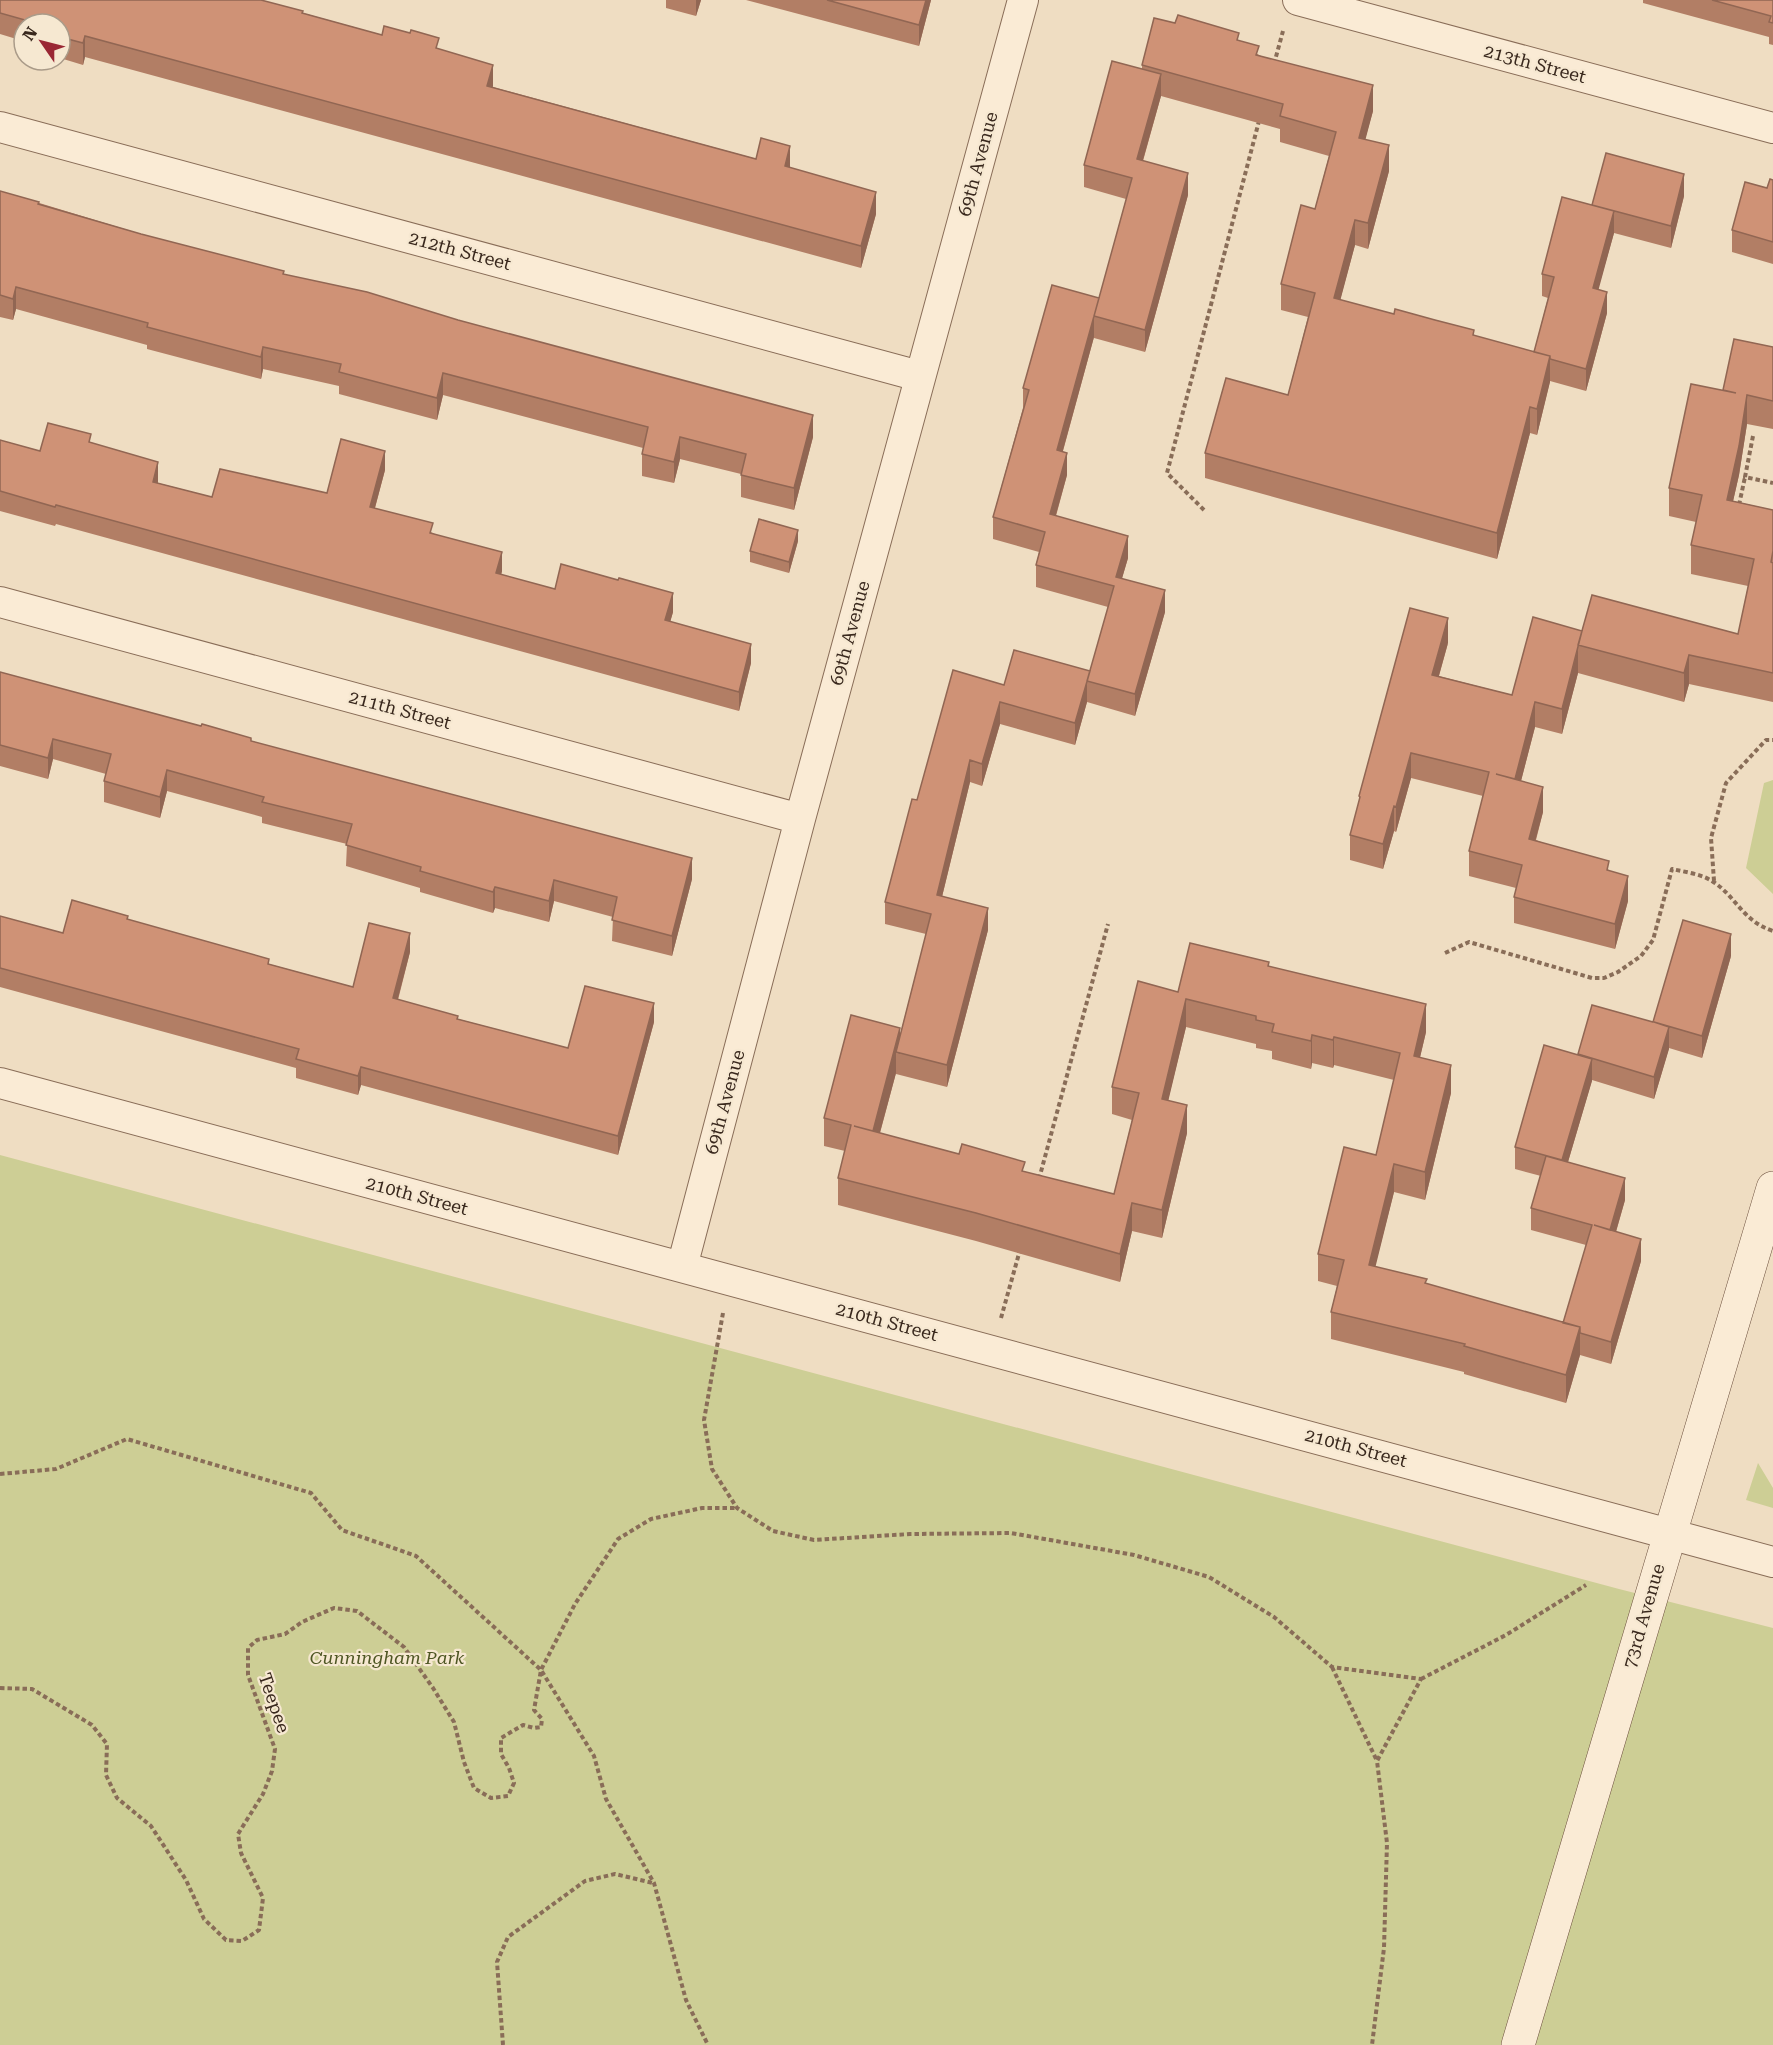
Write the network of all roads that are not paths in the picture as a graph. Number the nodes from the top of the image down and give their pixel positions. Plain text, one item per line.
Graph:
1 (1023, 0) edge
2 (1291, 12) edge
3 (0, 127) edge
4 (1773, 128) edge
5 (919, 376) junction
6 (0, 602) edge
7 (800, 819) junction
8 (0, 1083) edge
9 (1773, 1188) edge
10 (682, 1267) junction
11 (1669, 1532) junction
12 (1773, 1562) edge
13 (1518, 2045) edge

1 - 5 street, 69th Avenue
2 - 4 street, 213th Street
3 - 5 street, 212th Street
5 - 7 street, 69th Avenue
6 - 7 street, 211th Street
7 - 10 street, 69th Avenue
8 - 10 street, 210th Street
9 - 11 street, 73rd Avenue
10 - 11 street, 210th Street
11 - 12 street, 210th Street
11 - 13 street, 73rd Avenue

